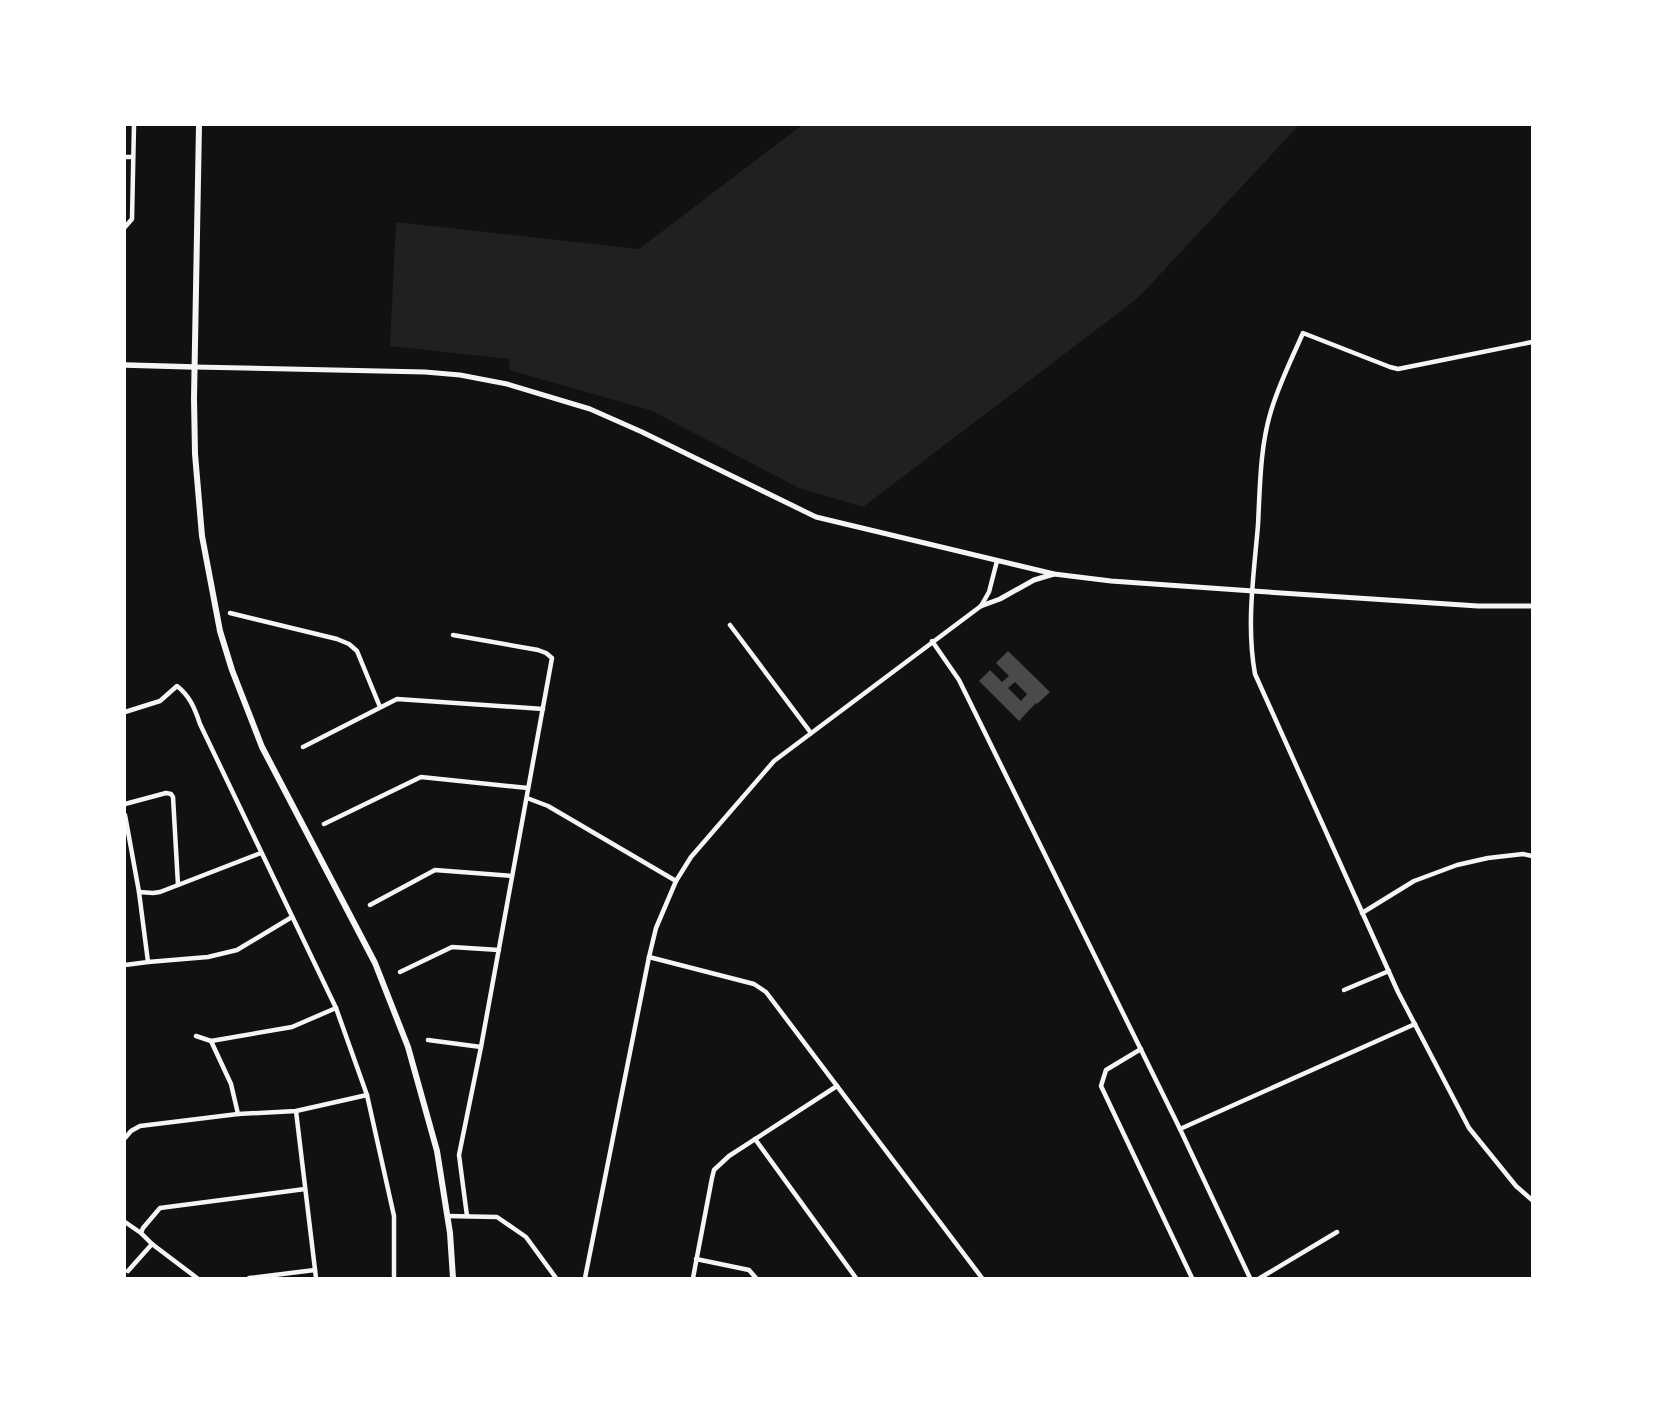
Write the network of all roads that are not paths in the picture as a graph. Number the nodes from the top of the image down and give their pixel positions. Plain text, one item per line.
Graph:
1 (134, 125) edge
2 (200, 125) edge
3 (125, 157) edge
4 (133, 157) junction
5 (125, 227) edge
6 (1532, 342) edge
7 (125, 365) edge
8 (195, 367) junction
9 (997, 561) junction
10 (1054, 574) junction
11 (1253, 591) junction
12 (981, 606) junction
13 (1532, 606) edge
14 (230, 613) dead end
15 (730, 625) dead end
16 (453, 635) dead end
17 (932, 641) junction
18 (380, 707) junction
19 (543, 709) junction
20 (125, 712) edge
21 (811, 734) junction
22 (303, 747) dead end
23 (528, 788) junction
24 (526, 798) junction
25 (125, 804) edge
26 (125, 815) edge
27 (324, 824) dead end
28 (126, 827) edge
29 (261, 854) junction
30 (1532, 856) edge
31 (512, 876) junction
32 (676, 881) junction
33 (178, 885) junction
34 (139, 892) junction
35 (370, 905) dead end
36 (1362, 913) junction
37 (292, 917) junction
38 (499, 950) junction
39 (649, 957) junction
40 (148, 962) junction
41 (125, 965) edge
42 (1389, 971) junction
43 (400, 972) dead end
44 (1344, 990) dead end
45 (336, 1008) junction
46 (1415, 1024) junction
47 (196, 1036) dead end
48 (428, 1040) dead end
49 (211, 1042) junction
50 (481, 1047) junction
51 (1141, 1050) junction
52 (837, 1086) junction
53 (367, 1095) junction
54 (296, 1111) junction
55 (238, 1114) junction
56 (1180, 1129) junction
57 (125, 1138) edge
58 (755, 1139) junction
59 (305, 1189) junction
60 (1532, 1200) edge
61 (447, 1216) junction
62 (467, 1216) junction
63 (125, 1222) edge
64 (1337, 1232) dead end
65 (141, 1233) junction
66 (152, 1244) junction
67 (696, 1259) junction
68 (315, 1270) junction
69 (128, 1271) dead end
70 (197, 1278) edge
71 (249, 1278) edge
72 (316, 1278) edge
73 (394, 1278) edge
74 (453, 1278) edge
75 (556, 1278) edge
76 (585, 1278) edge
77 (693, 1278) edge
78 (756, 1278) edge
79 (856, 1278) edge
80 (982, 1278) edge
81 (1192, 1278) edge
82 (1250, 1278) edge
83 (1260, 1278) edge

1 - 4 street
2 - 8 main road
3 - 4 street
4 - 5 street
6 - 11 street
7 - 8 main road
8 - 9 street
8 - 61 main road
9 - 10 street
9 - 12 street
10 - 11 street
10 - 12 street
11 - 13 street
11 - 36 street
12 - 17 street
14 - 18 street
15 - 21 street
16 - 19 street
17 - 21 street
17 - 51 street
18 - 19 street
18 - 22 street
19 - 23 street
20 - 29 street
21 - 32 street
23 - 24 street
23 - 27 street
24 - 31 street
24 - 32 street
25 - 33 street
26 - 28 street
28 - 34 street
29 - 33 street
29 - 37 street
30 - 36 street
31 - 35 street
31 - 38 street
32 - 39 street
33 - 34 street
34 - 40 street
36 - 42 street
37 - 40 street
37 - 45 street
38 - 43 street
38 - 50 street
39 - 52 street
39 - 76 street
40 - 41 street
42 - 44 street
42 - 46 street
45 - 49 street
45 - 53 street
46 - 56 street
46 - 60 street
47 - 49 street
48 - 50 street
49 - 55 street
50 - 62 street
51 - 56 street
51 - 81 street
52 - 58 street
52 - 80 street
53 - 54 street
53 - 73 street
54 - 55 street
54 - 59 street
55 - 57 street
56 - 82 street
58 - 67 street
58 - 79 street
59 - 65 street
59 - 68 street
61 - 62 street
61 - 74 main road
62 - 75 street
63 - 65 street
64 - 83 street
65 - 66 street
66 - 69 street
66 - 70 street
67 - 77 street
67 - 78 street
68 - 71 street
68 - 72 street

